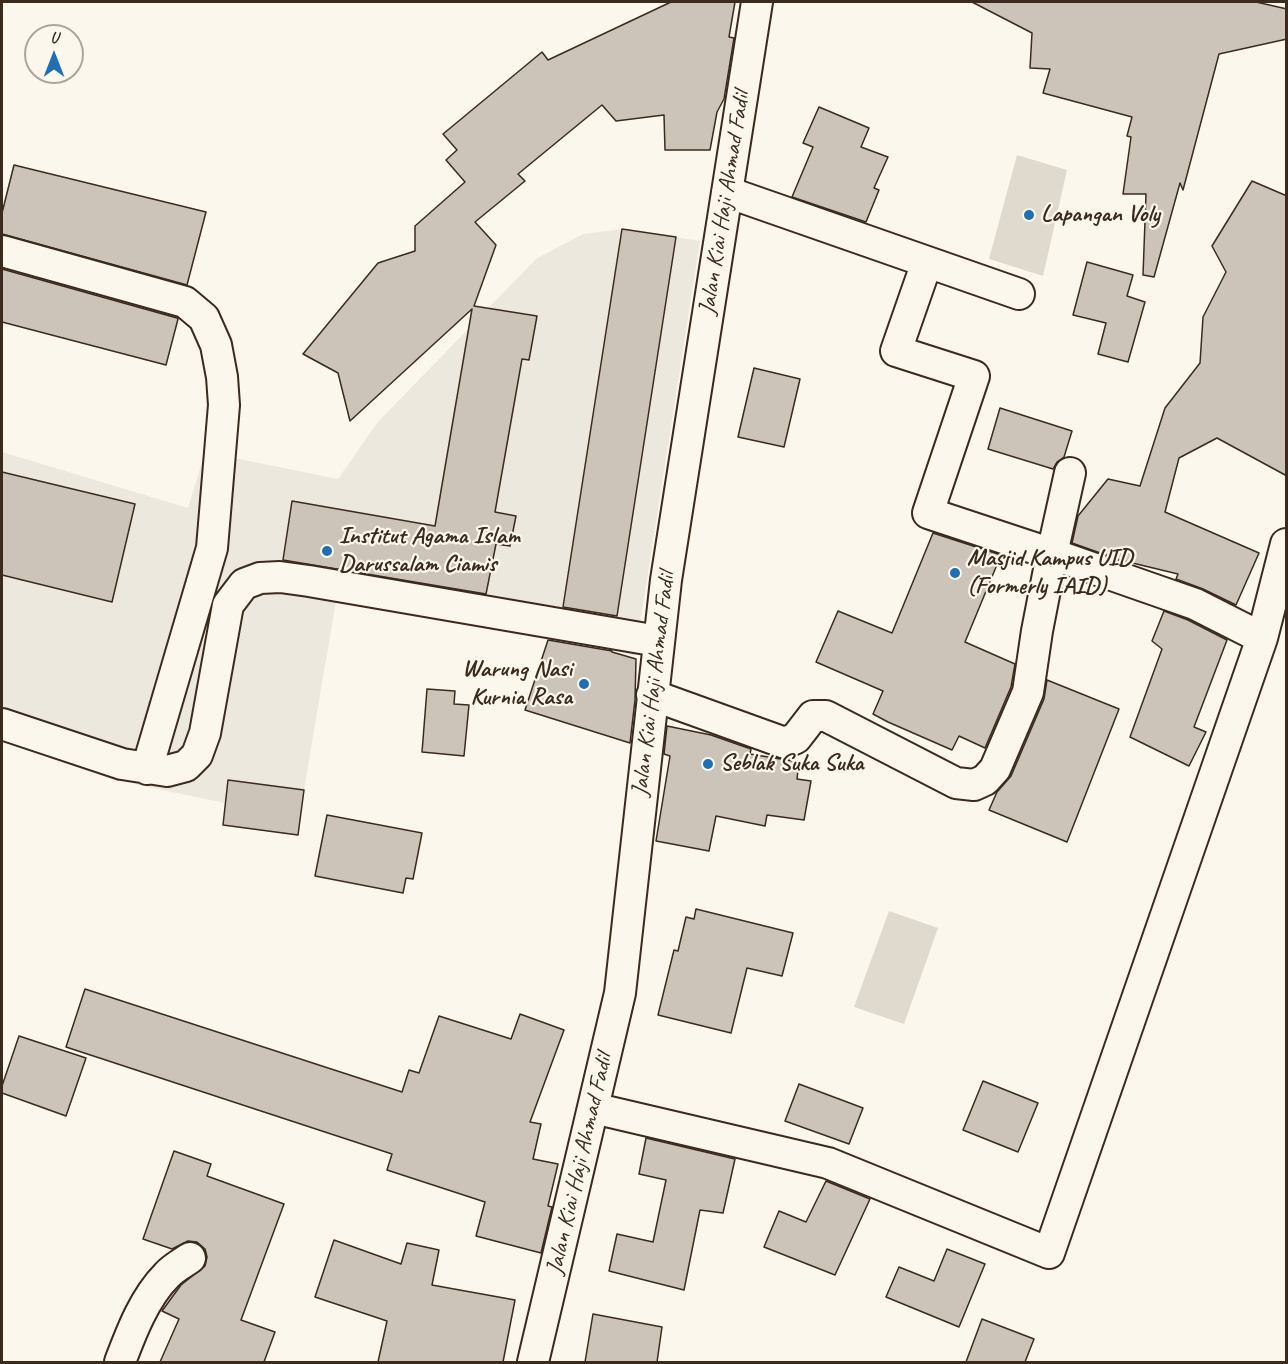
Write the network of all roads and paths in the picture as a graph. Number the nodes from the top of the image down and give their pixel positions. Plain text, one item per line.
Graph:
1 (757, 2) edge
2 (727, 192) junction
3 (2, 251) edge
4 (927, 262) junction
5 (1019, 294) dead end
6 (1070, 473) dead end
7 (1287, 544) edge
8 (1052, 554) junction
9 (1262, 638) junction
10 (658, 641) junction
11 (652, 695) junction
12 (2, 724) edge
13 (147, 769) junction
14 (593, 1108) junction
15 (190, 1258) dead end
16 (120, 1362) edge
17 (533, 1362) edge

1 - 2 street, Jalan Kiai Haji Ahmad Fadil
2 - 4 street
2 - 10 street, Jalan Kiai Haji Ahmad Fadil
3 - 13 street
4 - 5 street
4 - 8 street
6 - 8 street
7 - 9 street
8 - 9 street
8 - 11 street
9 - 14 street
10 - 11 street, Jalan Kiai Haji Ahmad Fadil
10 - 13 street
11 - 14 street, Jalan Kiai Haji Ahmad Fadil
12 - 13 street
14 - 17 street, Jalan Kiai Haji Ahmad Fadil
15 - 16 street

